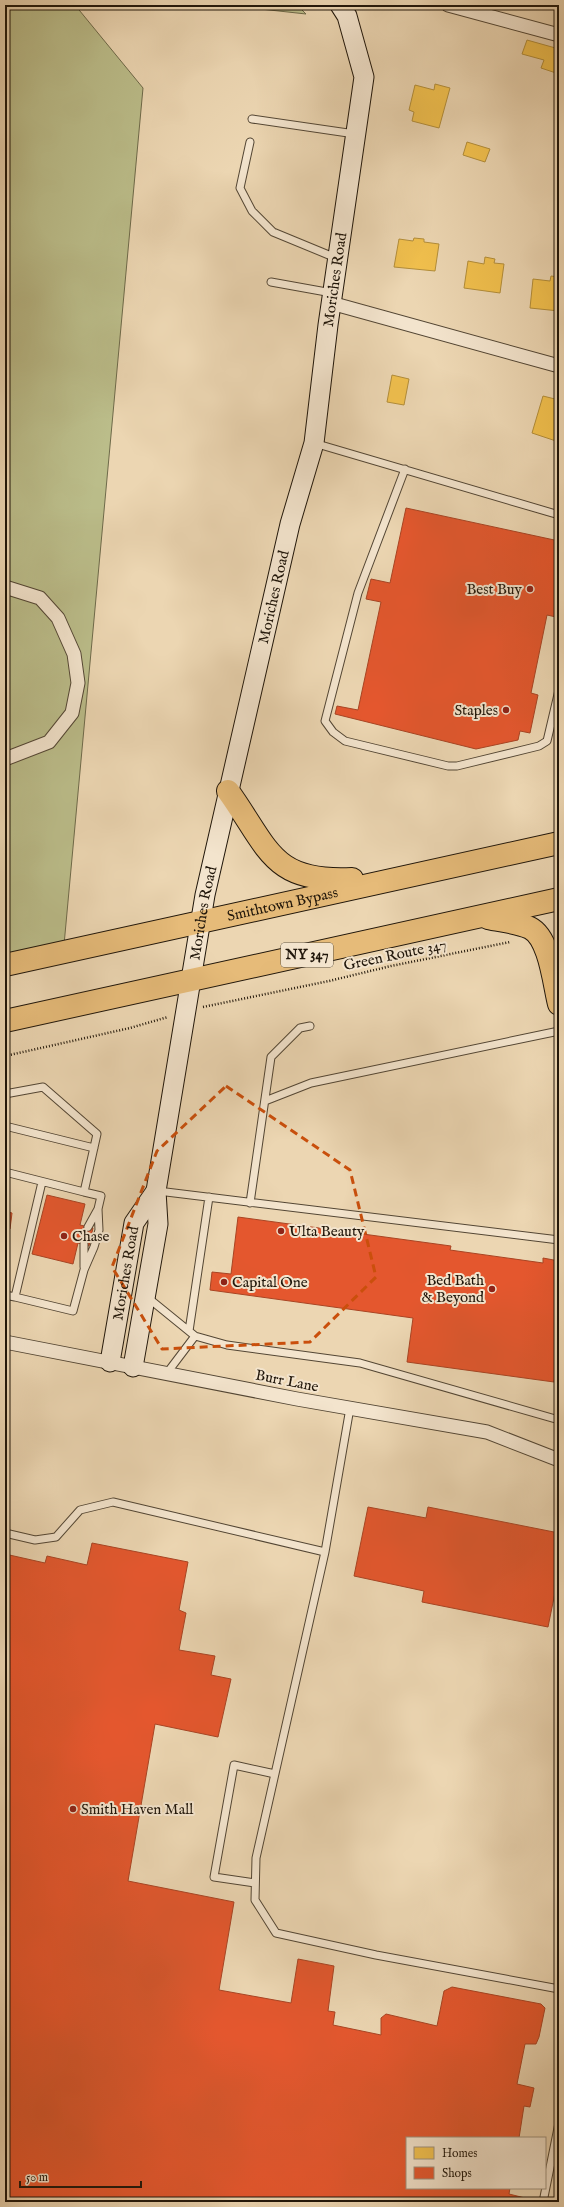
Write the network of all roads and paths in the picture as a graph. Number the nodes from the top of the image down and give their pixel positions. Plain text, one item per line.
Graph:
1 (340, 5) edge
2 (448, 5) edge
3 (559, 35) edge
4 (252, 119) dead end
5 (357, 134) junction
6 (250, 142) dead end
7 (338, 259) junction
8 (271, 282) dead end
9 (332, 298) junction
10 (559, 366) edge
11 (314, 443) junction
12 (405, 469) junction
13 (559, 515) edge
14 (5, 587) edge
15 (559, 690) edge
16 (5, 758) edge
17 (228, 791) junction
18 (559, 843) edge
19 (407, 876) junction
20 (559, 899) edge
21 (481, 916) junction
22 (201, 922) junction
23 (511, 942) dead end
24 (5, 965) edge
25 (192, 980) junction
26 (221, 1002) dead end
27 (559, 1004) edge
28 (5, 1021) edge
29 (310, 1026) dead end
30 (130, 1028) dead end
31 (559, 1031) edge
32 (5, 1056) edge
33 (5, 1094) edge
34 (265, 1101) junction
35 (5, 1126) edge
36 (94, 1148) junction
37 (5, 1172) edge
38 (42, 1182) junction
39 (156, 1191) junction
40 (84, 1192) junction
41 (210, 1197) junction
42 (250, 1202) junction
43 (98, 1209) junction
44 (88, 1227) dead end
45 (559, 1240) edge
46 (84, 1244) dead end
47 (84, 1270) junction
48 (5, 1295) edge
49 (145, 1295) junction
50 (15, 1298) junction
51 (192, 1334) junction
52 (5, 1342) edge
53 (110, 1362) junction
54 (133, 1367) junction
55 (167, 1374) junction
56 (350, 1408) junction
57 (559, 1420) edge
58 (559, 1460) edge
59 (5, 1533) edge
60 (325, 1552) junction
61 (275, 1774) junction
62 (5, 1796) edge
63 (9, 1797) dead end
64 (255, 1883) junction
65 (559, 1989) edge
66 (559, 2123) edge
67 (544, 2202) edge

1 - 5 main road, Moriches Road
2 - 3 street
4 - 5 lane
5 - 7 main road, Moriches Road
6 - 7 lane
7 - 9 main road, Moriches Road
8 - 9 lane
9 - 10 street
9 - 11 main road, Moriches Road
11 - 12 lane
11 - 17 main road, Moriches Road
12 - 13 lane
12 - 15 lane
14 - 16 street
17 - 19 highway
17 - 22 main road, Moriches Road
18 - 19 highway, Smithtown Bypass
19 - 22 highway, Smithtown Bypass
20 - 21 highway, NY 347
21 - 25 highway, NY 347
21 - 27 highway
22 - 24 highway, Smithtown Bypass
22 - 25 main road, Moriches Road
23 - 26 path, Green Route 347
25 - 28 highway, NY 347
25 - 39 main road, Moriches Road
29 - 34 lane
30 - 32 path
31 - 34 lane
33 - 36 lane
34 - 42 lane
35 - 36 lane
36 - 40 lane
37 - 38 lane
38 - 40 lane
38 - 50 lane
39 - 41 lane
39 - 49 main road, Moriches Road
39 - 53 main road, Moriches Road
40 - 43 lane
41 - 42 lane
41 - 51 lane
42 - 45 lane
43 - 44 lane
43 - 47 lane
46 - 47 lane
47 - 50 lane
48 - 50 lane
49 - 51 lane
49 - 54 main road, Moriches Road
51 - 55 lane
51 - 57 lane
52 - 53 street, Burr Lane
53 - 54 street, Burr Lane
54 - 55 street, Burr Lane
55 - 56 street, Burr Lane
56 - 58 street, Burr Lane
56 - 60 lane
59 - 60 lane
60 - 61 lane
61 - 64 lane
61 - 64 lane
62 - 63 path
64 - 65 lane
66 - 67 lane

